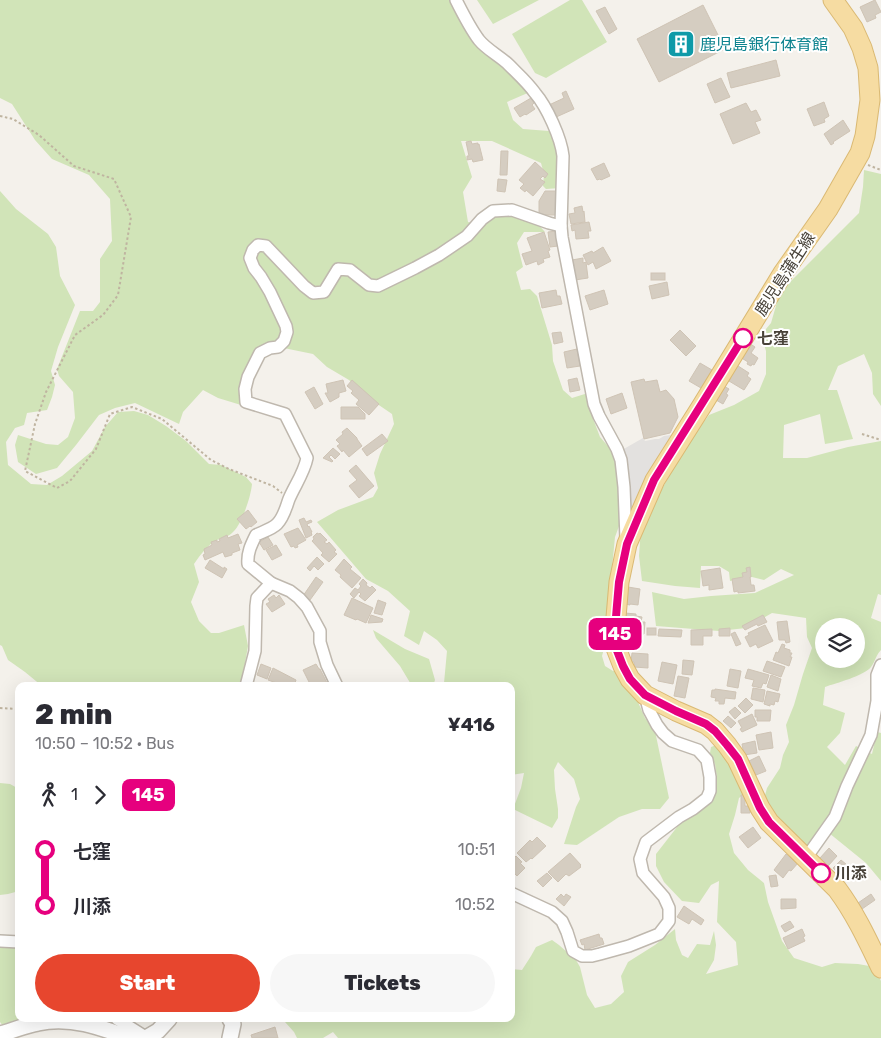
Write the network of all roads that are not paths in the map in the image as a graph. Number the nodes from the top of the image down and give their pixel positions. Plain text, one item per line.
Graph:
1 (456, 0) edge
2 (833, 0) edge
3 (561, 226) junction
4 (627, 544) junction
5 (271, 583) junction
6 (881, 666) edge
7 (247, 682) edge
8 (335, 682) edge
9 (645, 695) junction
10 (806, 858) junction
11 (515, 895) edge
12 (0, 941) edge
13 (15, 942) edge
14 (881, 968) edge
15 (47, 1022) edge
16 (76, 1022) edge
17 (121, 1022) edge
18 (166, 1022) edge
19 (232, 1022) edge
20 (0, 1034) edge
21 (130, 1038) edge
22 (147, 1038) edge
23 (230, 1038) edge

1 - 3 street
2 - 4 main road, 鹿児島蒲生線
3 - 4 street
3 - 5 street
4 - 9 main road, 鹿児島蒲生線
5 - 7 street
5 - 8 street
6 - 10 street
9 - 10 main road, 鹿児島蒲生線
9 - 11 street
10 - 14 main road, 鹿児島蒲生線
12 - 13 street
15 - 20 street
16 - 21 street
17 - 22 street
18 - 22 street
19 - 23 street

